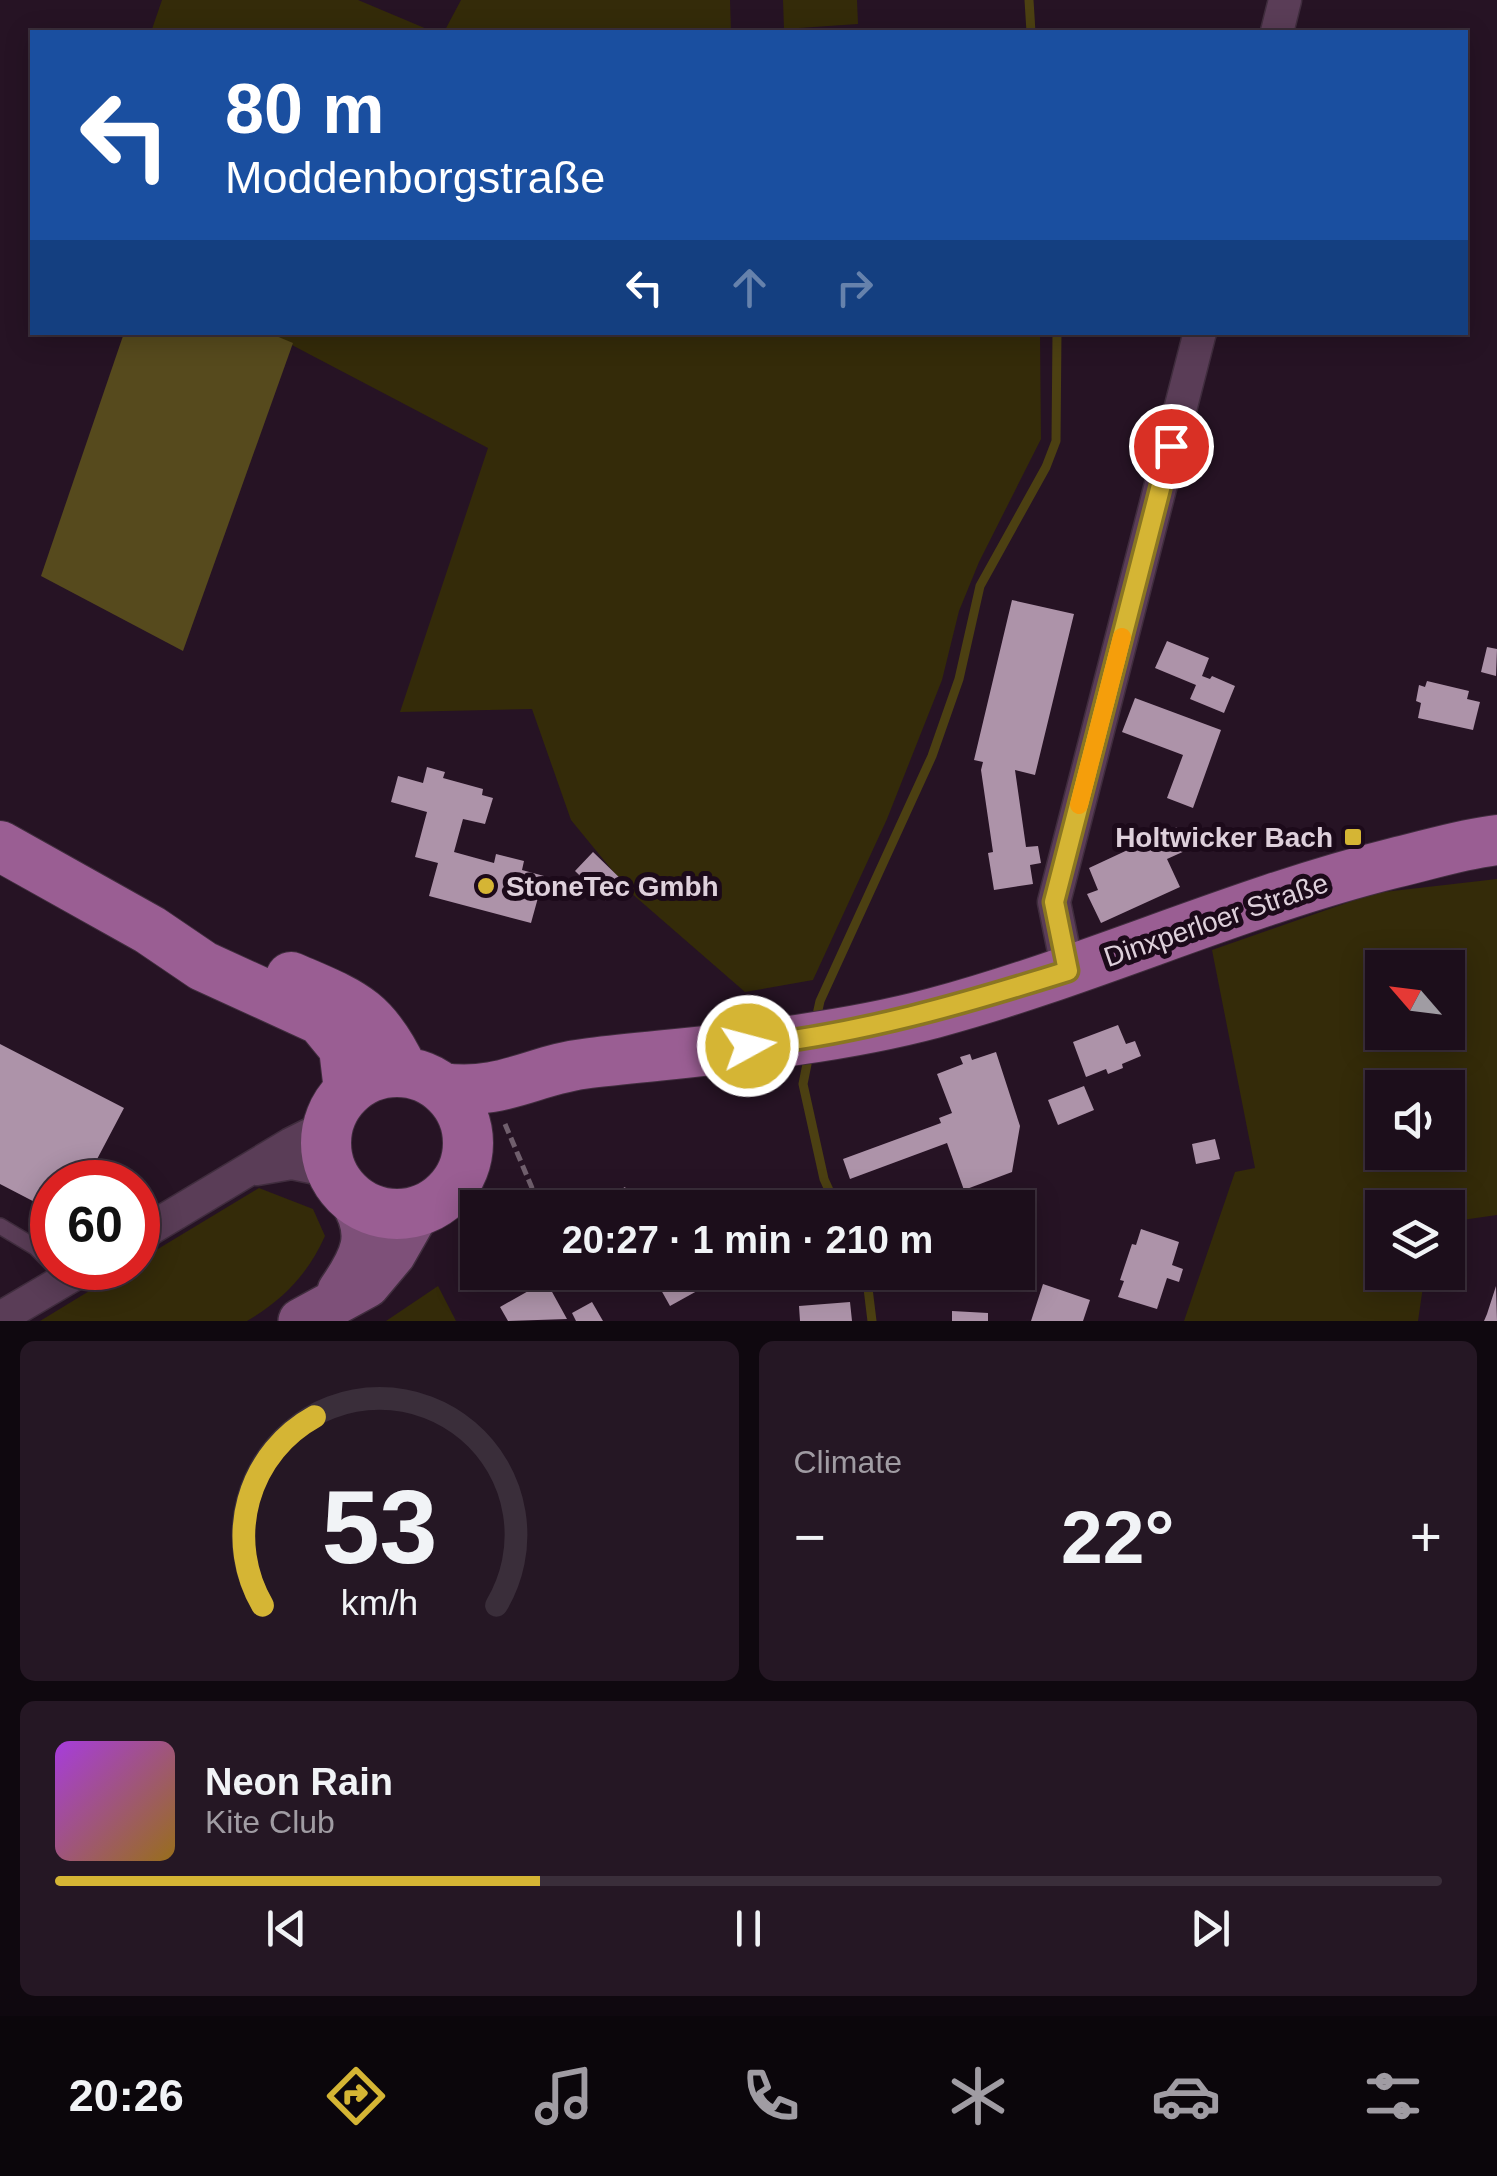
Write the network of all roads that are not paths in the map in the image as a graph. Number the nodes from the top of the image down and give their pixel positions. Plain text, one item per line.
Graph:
1 (1286, 0) edge
2 (1278, 30) edge
3 (1199, 335) edge
4 (1497, 840) edge
5 (0, 846) edge
6 (150, 930) junction
7 (1068, 971) junction
8 (642, 1059) junction
9 (423, 1080) junction
10 (468, 1142) junction
11 (339, 1146) junction
12 (417, 1212) junction
13 (160, 1223) edge
14 (0, 1226) edge
15 (30, 1243) edge
16 (37, 1290) edge
17 (316, 1313) edge
18 (0, 1318) edge

1 - 2 street
3 - 7 street
4 - 7 main road, Dinxperloer Straße
5 - 6 main road
6 - 9 main road
6 - 11 main road
7 - 8 main road, Dinxperloer Straße
8 - 9 main road, Dinxperloer Straße
8 - 10 main road, Dinxperloer Straße
9 - 10 main road
9 - 11 main road
10 - 12 main road
11 - 12 main road
11 - 13 street
11 - 17 main road
12 - 17 main road
14 - 15 lane
16 - 18 street

